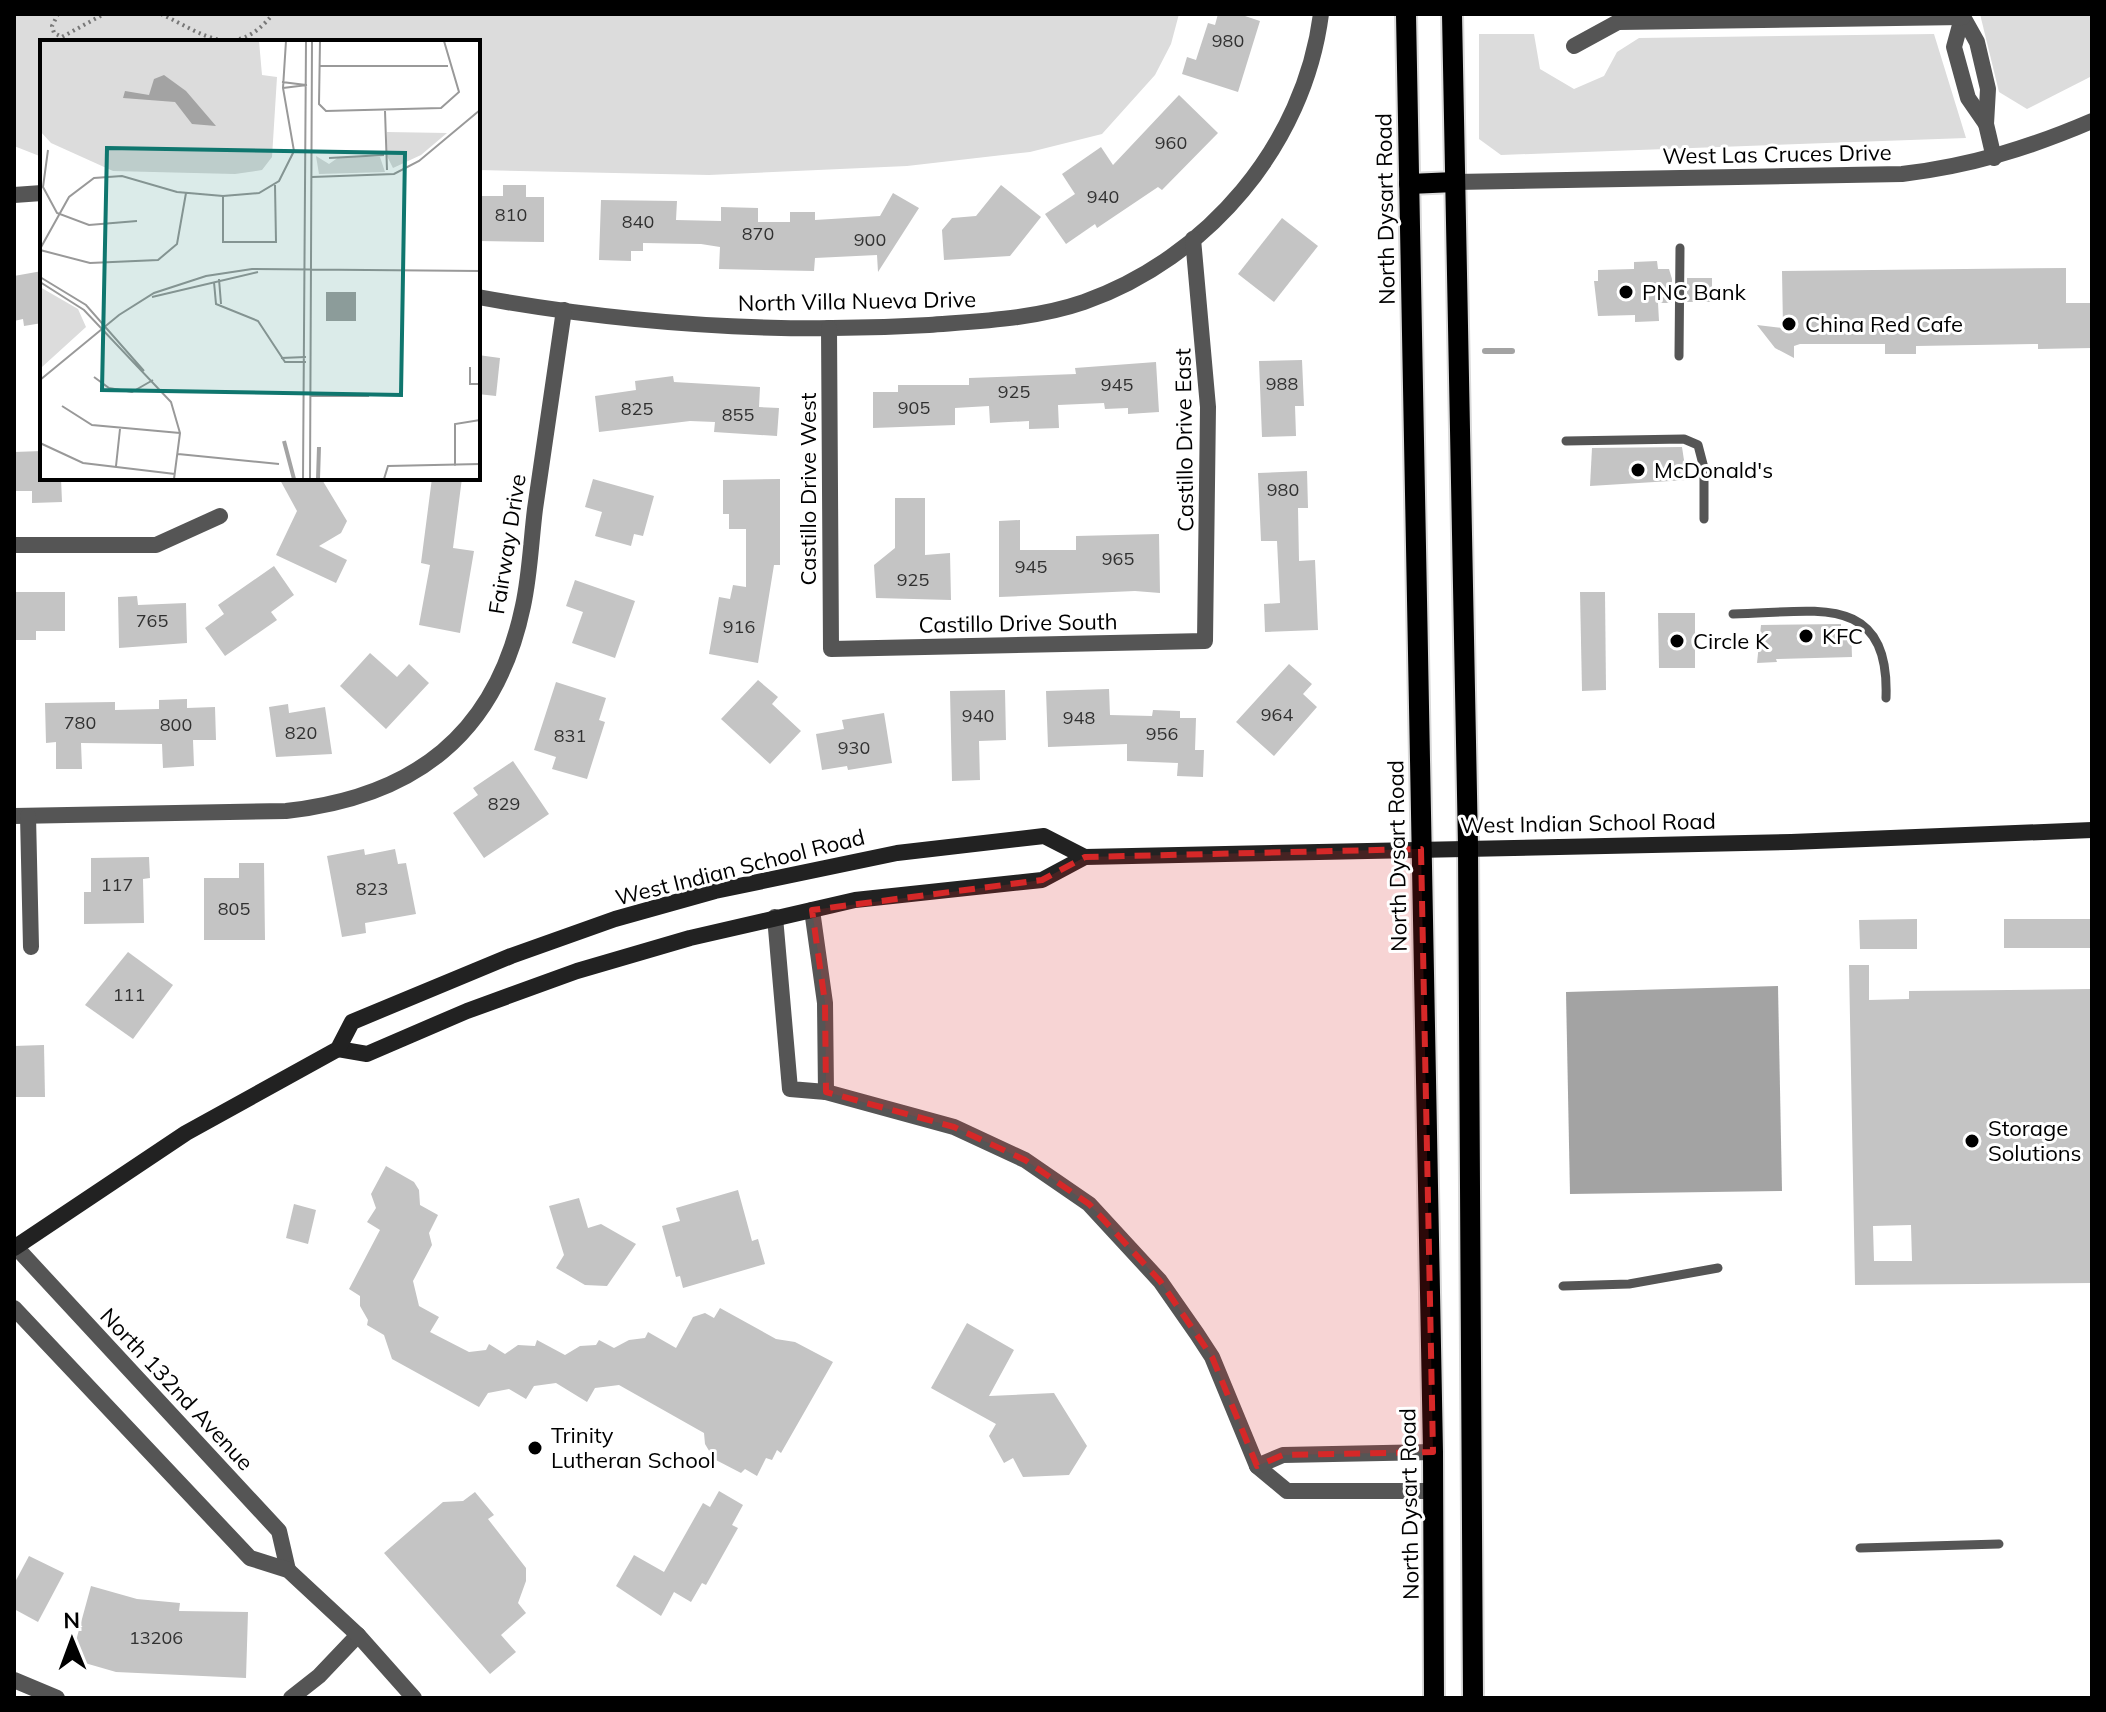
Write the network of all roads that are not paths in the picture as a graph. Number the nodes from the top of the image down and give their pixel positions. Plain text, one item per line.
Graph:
1 (1321, 14) edge
2 (1406, 14) edge
3 (1452, 14) edge
4 (1963, 16) edge
5 (1574, 46) dead end
6 (1981, 60) junction
7 (1959, 65) junction
8 (2092, 121) edge
9 (1986, 124) junction
10 (1994, 158) junction
11 (1455, 182) junction
12 (1409, 184) junction
13 (40, 193) edge
14 (14, 195) edge
15 (1193, 239) junction
16 (1680, 248) dead end
17 (480, 297) edge
18 (564, 310) junction
19 (829, 328) junction
20 (1679, 356) dead end
21 (1566, 441) dead end
22 (220, 516) dead end
23 (1704, 519) dead end
24 (14, 545) edge
25 (1733, 614) dead end
26 (1205, 641) joint
27 (831, 649) joint
28 (1886, 698) dead end
29 (21, 816) edge
30 (2092, 830) edge
31 (1468, 846) junction
32 (1421, 849) junction
33 (1085, 857) junction
34 (812, 910) junction
35 (775, 917) junction
36 (31, 947) dead end
37 (338, 1049) junction
38 (826, 1092) junction
39 (15, 1247) edge
40 (1718, 1268) dead end
41 (1563, 1286) dead end
42 (14, 1308) edge
43 (1433, 1452) junction
44 (1257, 1466) junction
45 (1433, 1491) junction
46 (1999, 1544) dead end
47 (1860, 1548) dead end
48 (288, 1570) junction
49 (358, 1635) junction
50 (14, 1680) edge
51 (57, 1698) edge
52 (291, 1698) edge
53 (414, 1698) edge
54 (1434, 1698) edge
55 (1473, 1698) edge

1 - 15 street, North Villa Nueva Drive
2 - 12 main road, North Dysart Road
3 - 11 main road
4 - 5 street
4 - 6 street
4 - 7 street
6 - 7 street
6 - 9 street
7 - 9 street
8 - 10 street, West Las Cruces Drive
9 - 10 street
10 - 11 street, West Las Cruces Drive
11 - 12 main road
11 - 31 main road
12 - 32 main road, North Dysart Road
13 - 14 street
15 - 19 street, North Villa Nueva Drive
15 - 26 street, Castillo Drive East
16 - 20 lane
17 - 18 street, North Villa Nueva Drive
18 - 19 street, North Villa Nueva Drive
18 - 29 street, Fairway Drive
19 - 27 street, Castillo Drive West
21 - 23 lane
22 - 24 street
25 - 28 lane
26 - 27 street, Castillo Drive South
29 - 36 street
30 - 31 main road, West Indian School Road
31 - 32 main road, West Indian School Road
31 - 55 main road
32 - 33 main road, West Indian School Road
32 - 43 main road, North Dysart Road
33 - 34 main road, West Indian School Road
33 - 37 main road, West Indian School Road
34 - 35 main road, West Indian School Road
34 - 38 street
35 - 37 main road, West Indian School Road
35 - 38 street
37 - 39 main road, West Indian School Road
38 - 44 street
39 - 48 street, North 132nd Avenue
40 - 41 lane
42 - 48 street
43 - 44 street
43 - 45 main road, North Dysart Road
44 - 45 street
45 - 54 main road, North Dysart Road
46 - 47 lane
48 - 49 street
49 - 52 street
49 - 53 street
50 - 51 street

